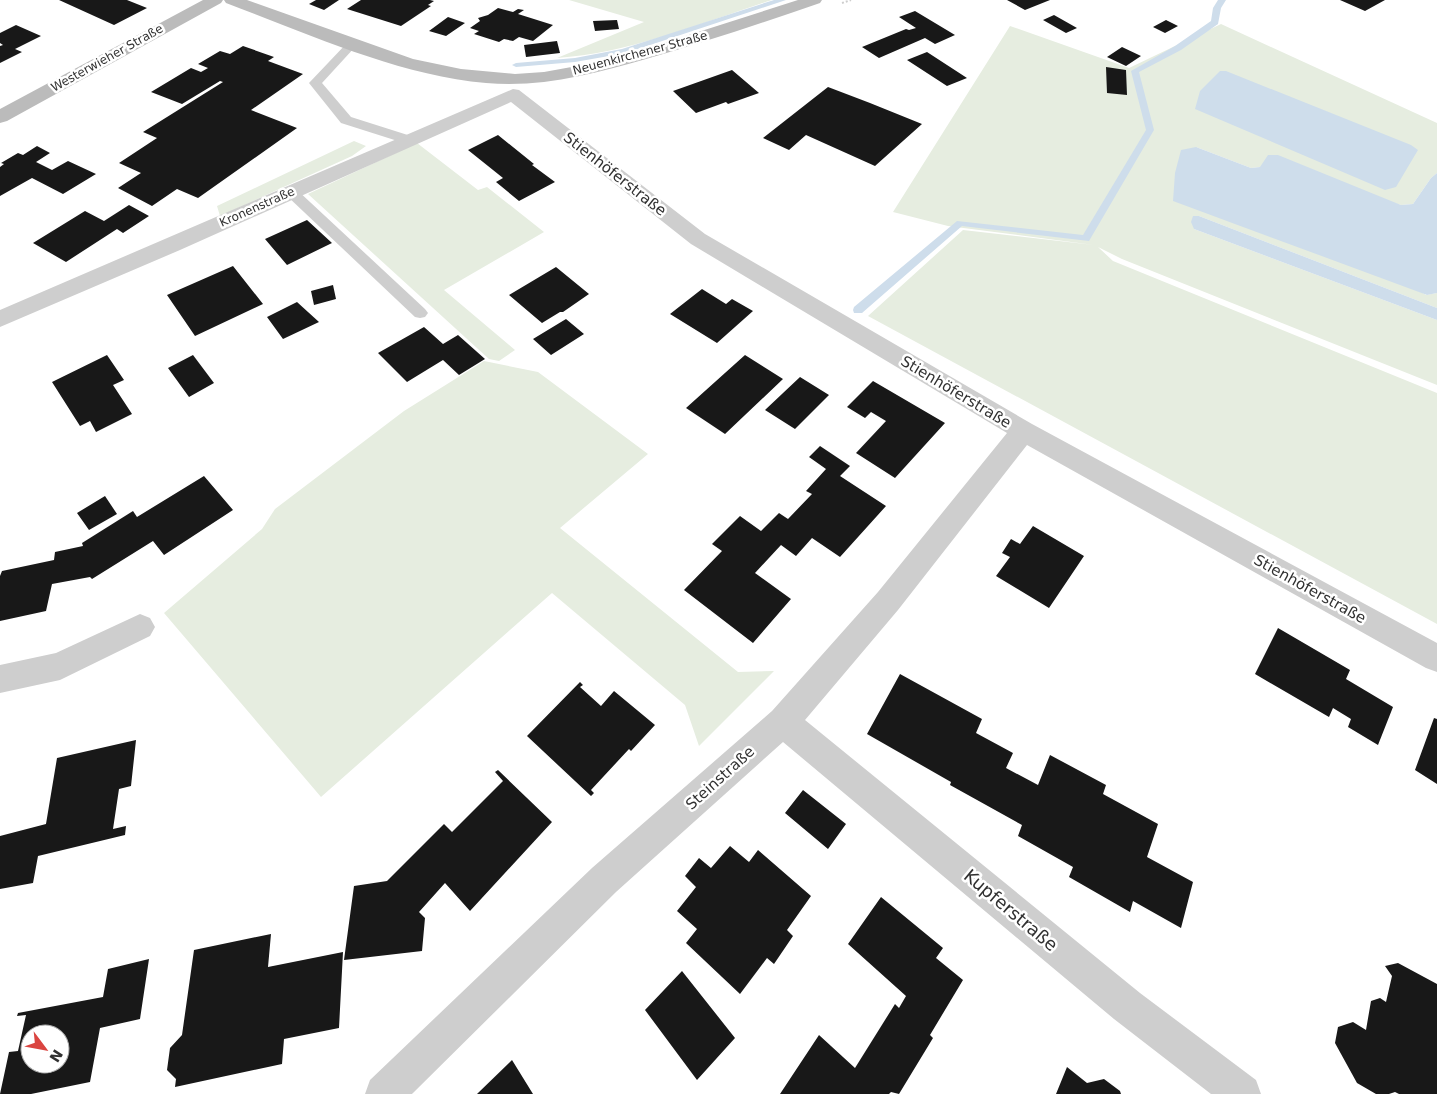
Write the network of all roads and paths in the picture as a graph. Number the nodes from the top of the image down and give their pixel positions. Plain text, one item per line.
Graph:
1 (215, 0) edge
2 (232, 0) edge
3 (814, 0) edge
4 (351, 45) junction
5 (515, 87) junction
6 (0, 117) edge
7 (409, 140) junction
8 (291, 192) junction
9 (420, 313) dead end
10 (0, 319) edge
11 (1023, 432) junction
12 (140, 627) dead end
13 (1437, 658) edge
14 (0, 679) edge
15 (783, 722) junction
16 (384, 1094) edge
17 (1242, 1094) edge

1 - 6 street, Westerwieher Straße
2 - 4 street, Neuenkirchener Straße
3 - 5 street, Neuenkirchener Straße
4 - 5 street, Neuenkirchener Straße
4 - 7 lane
5 - 7 street, Kronenstraße
5 - 11 street, Stienhöferstraße
7 - 8 street, Kronenstraße
8 - 9 lane
8 - 10 street, Kronenstraße
11 - 13 street, Stienhöferstraße
11 - 15 street, Steinstraße
12 - 14 street
15 - 16 street, Steinstraße
15 - 17 street, Kupferstraße

